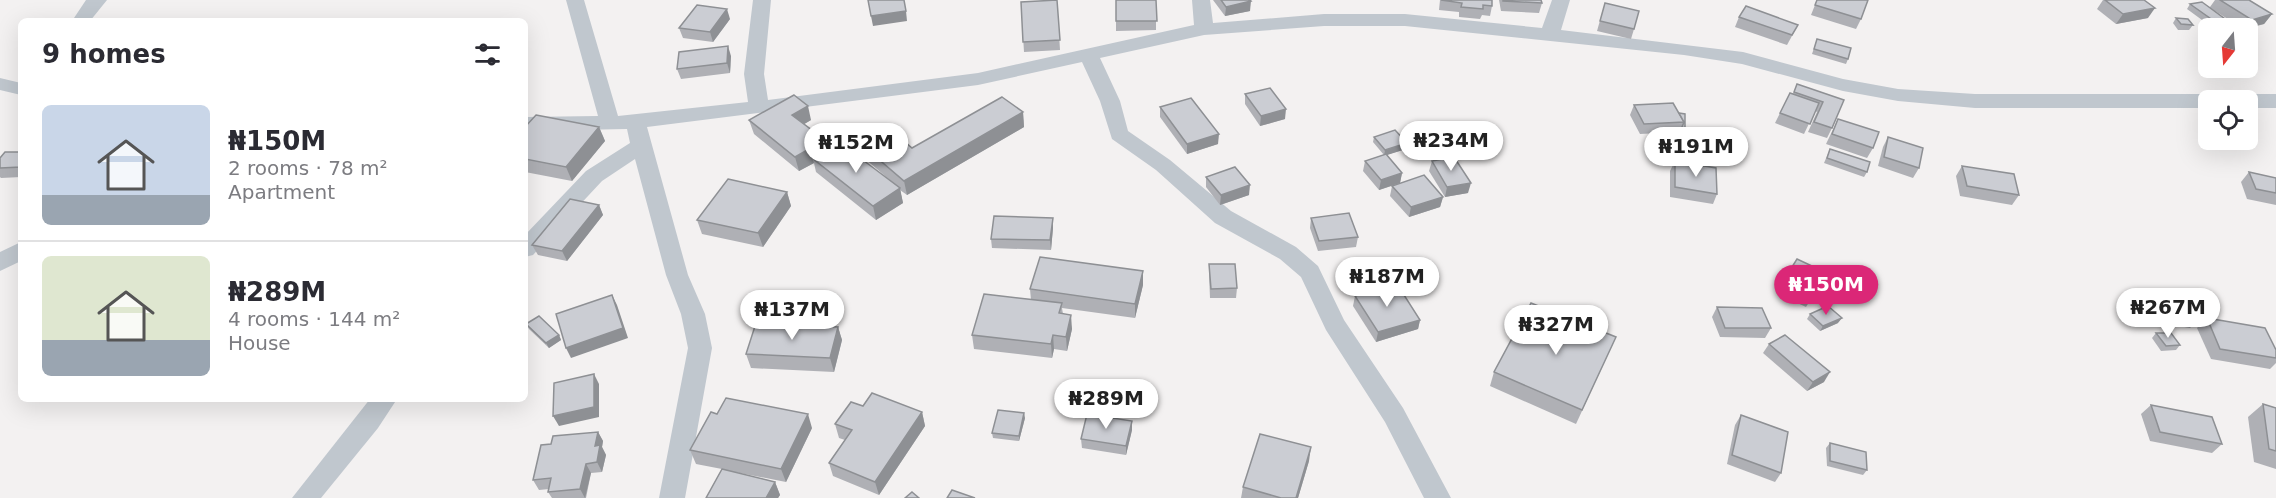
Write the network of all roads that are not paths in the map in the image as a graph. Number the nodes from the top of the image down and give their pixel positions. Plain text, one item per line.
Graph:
1 (98, 0) edge
2 (575, 0) edge
3 (762, 0) edge
4 (1201, 0) edge
5 (1561, 0) edge
6 (83, 18) edge
7 (1204, 29) junction
8 (1550, 34) junction
9 (1088, 54) junction
10 (0, 84) edge
11 (18, 88) edge
12 (2198, 101) edge
13 (2258, 101) edge
14 (2276, 102) edge
15 (759, 106) junction
16 (610, 122) junction
17 (635, 122) junction
18 (528, 124) edge
19 (640, 146) junction
20 (528, 246) edge
21 (18, 252) edge
22 (0, 263) edge
23 (382, 402) edge
24 (305, 498) edge
25 (672, 498) edge
26 (1438, 498) edge

1 - 6 street
2 - 16 street
3 - 15 street
4 - 7 street
5 - 8 street
7 - 8 street
7 - 9 street
8 - 12 street
9 - 15 street
9 - 26 street
10 - 11 street
13 - 14 street
15 - 17 street
16 - 17 street
16 - 18 street
17 - 19 street
19 - 20 street
19 - 25 street
21 - 22 street
23 - 24 street

